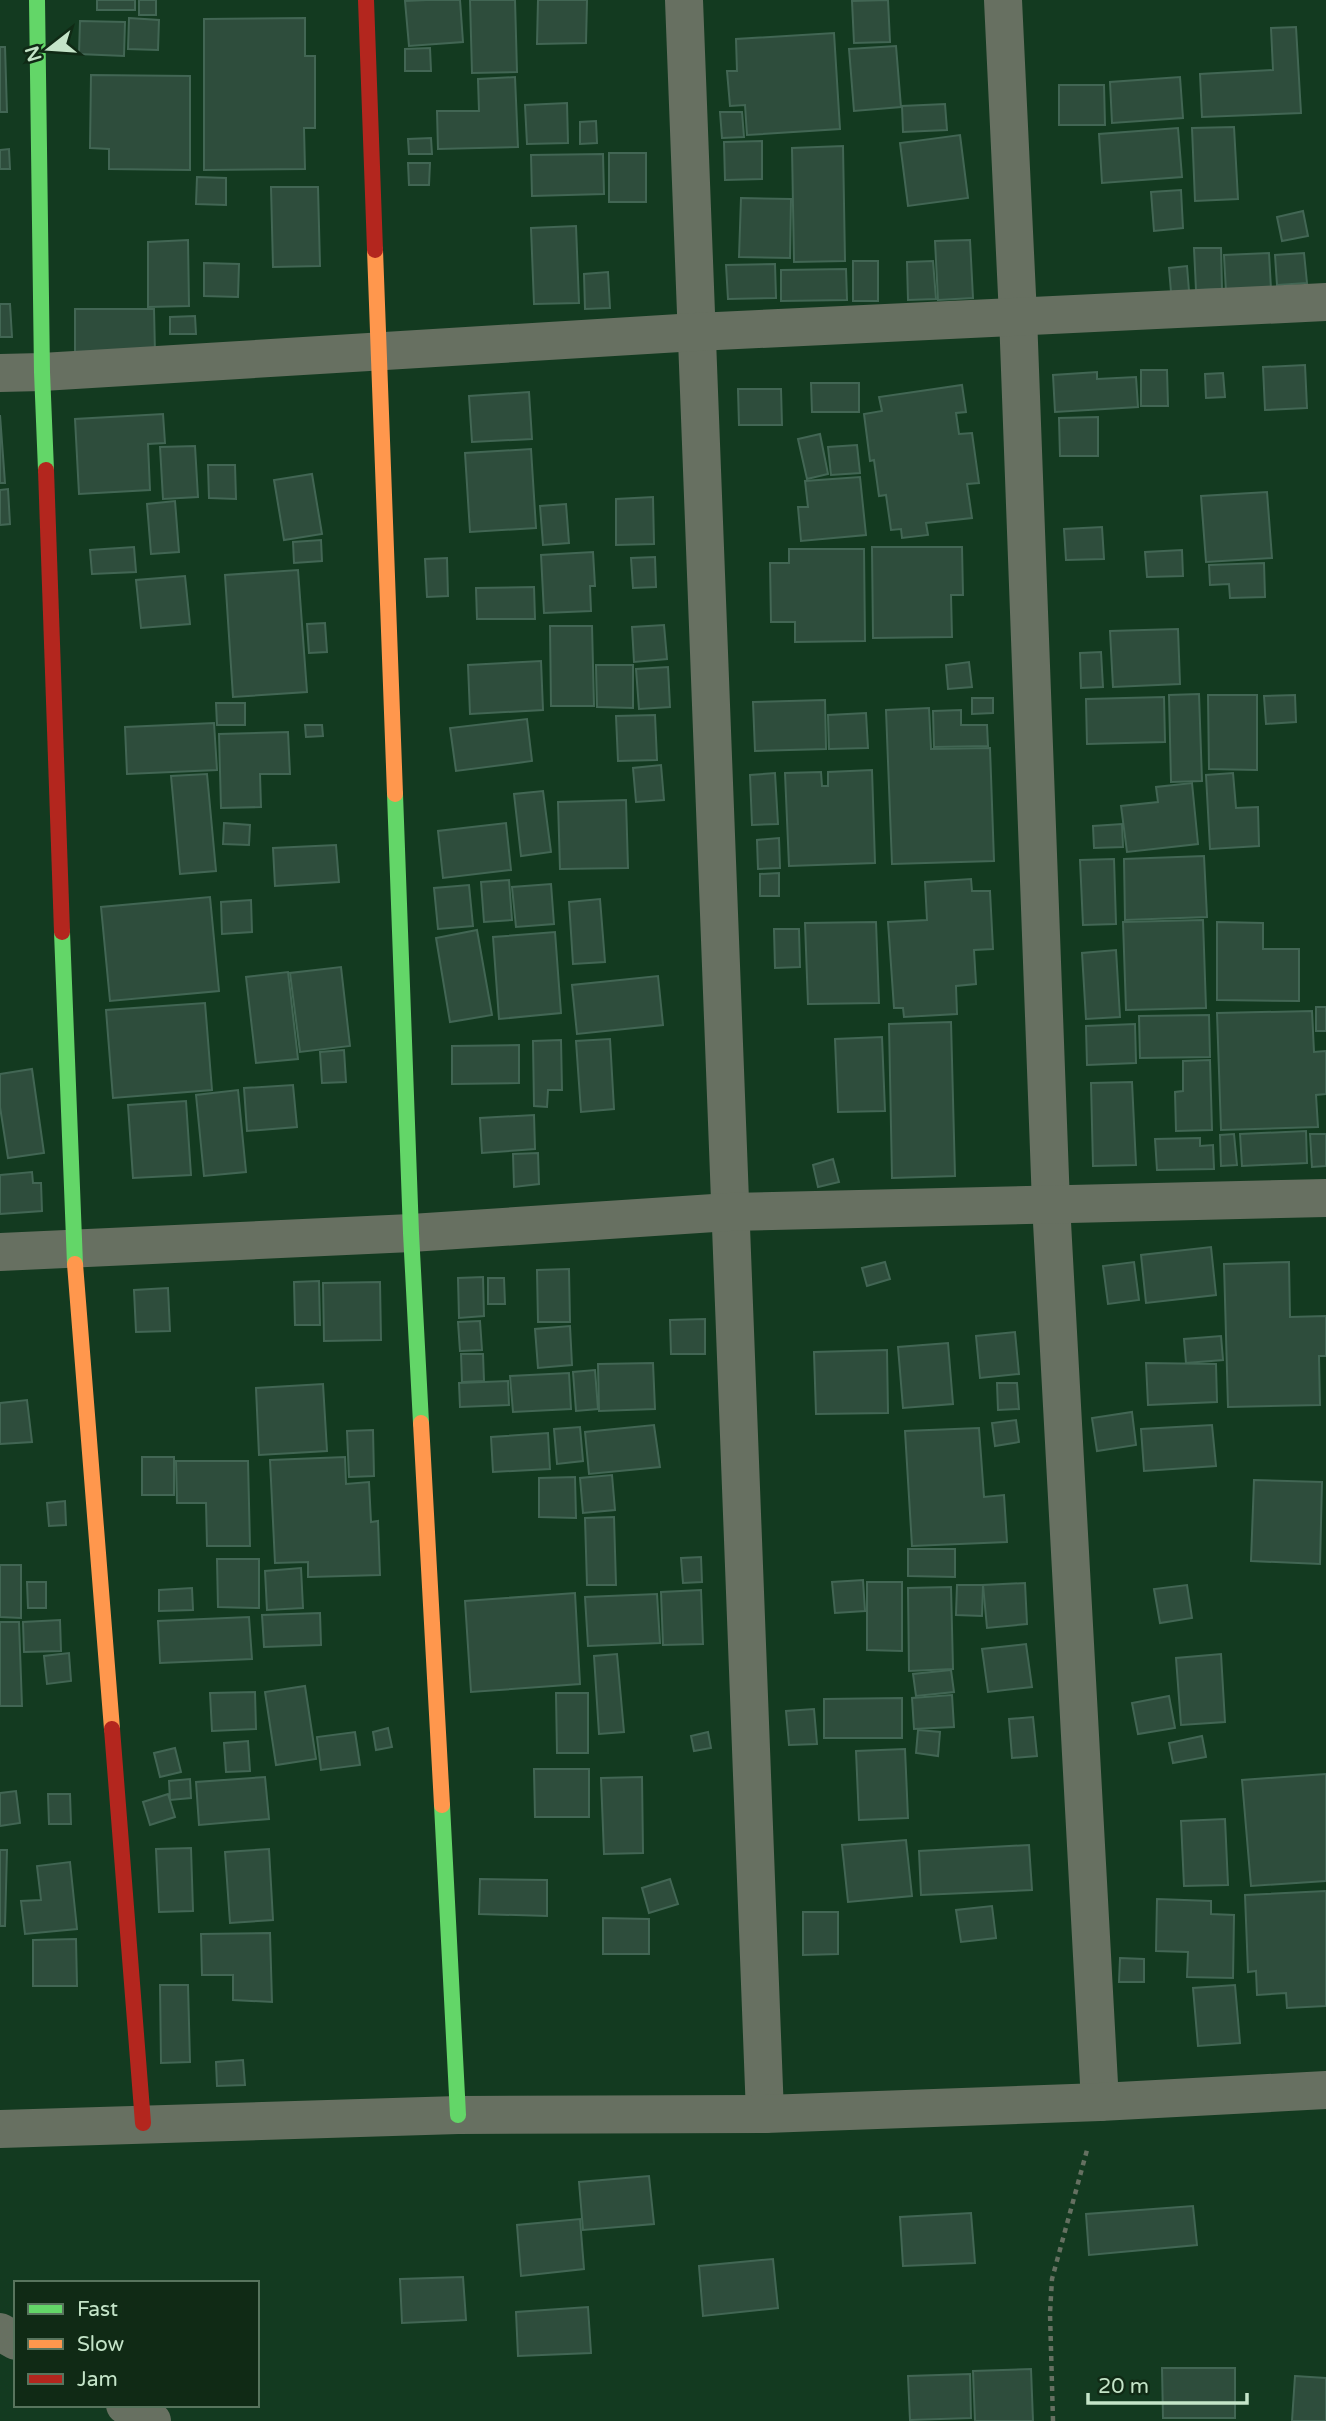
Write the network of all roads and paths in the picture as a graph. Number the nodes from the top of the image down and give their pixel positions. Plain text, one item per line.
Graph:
1 (37, 0) edge
2 (366, 0) edge
3 (684, 0) edge
4 (1003, 0) edge
5 (1326, 302) edge
6 (1018, 316) junction
7 (696, 332) junction
8 (378, 352) junction
9 (42, 372) junction
10 (0, 373) edge
11 (1326, 1198) edge
12 (1051, 1204) junction
13 (729, 1212) junction
14 (411, 1233) junction
15 (74, 1251) junction
16 (0, 1252) edge
17 (1326, 2090) edge
18 (1100, 2102) junction
19 (765, 2114) junction
20 (458, 2115) junction
21 (143, 2123) junction
22 (0, 2129) edge
23 (128, 2407) edge
24 (152, 2421) edge
25 (1053, 2421) edge

1 - 9 street
2 - 8 street
3 - 7 street
4 - 6 street
5 - 6 street
6 - 7 street
6 - 12 street
7 - 8 street
7 - 13 street
8 - 9 street
8 - 14 street
9 - 10 street
9 - 15 street
11 - 12 street
12 - 13 street
12 - 18 street
13 - 14 street
13 - 19 street
14 - 15 street
14 - 20 street
15 - 16 street
15 - 21 street
17 - 18 street
18 - 19 street
18 - 25 path
19 - 20 street
20 - 21 street
21 - 22 street
23 - 24 street

